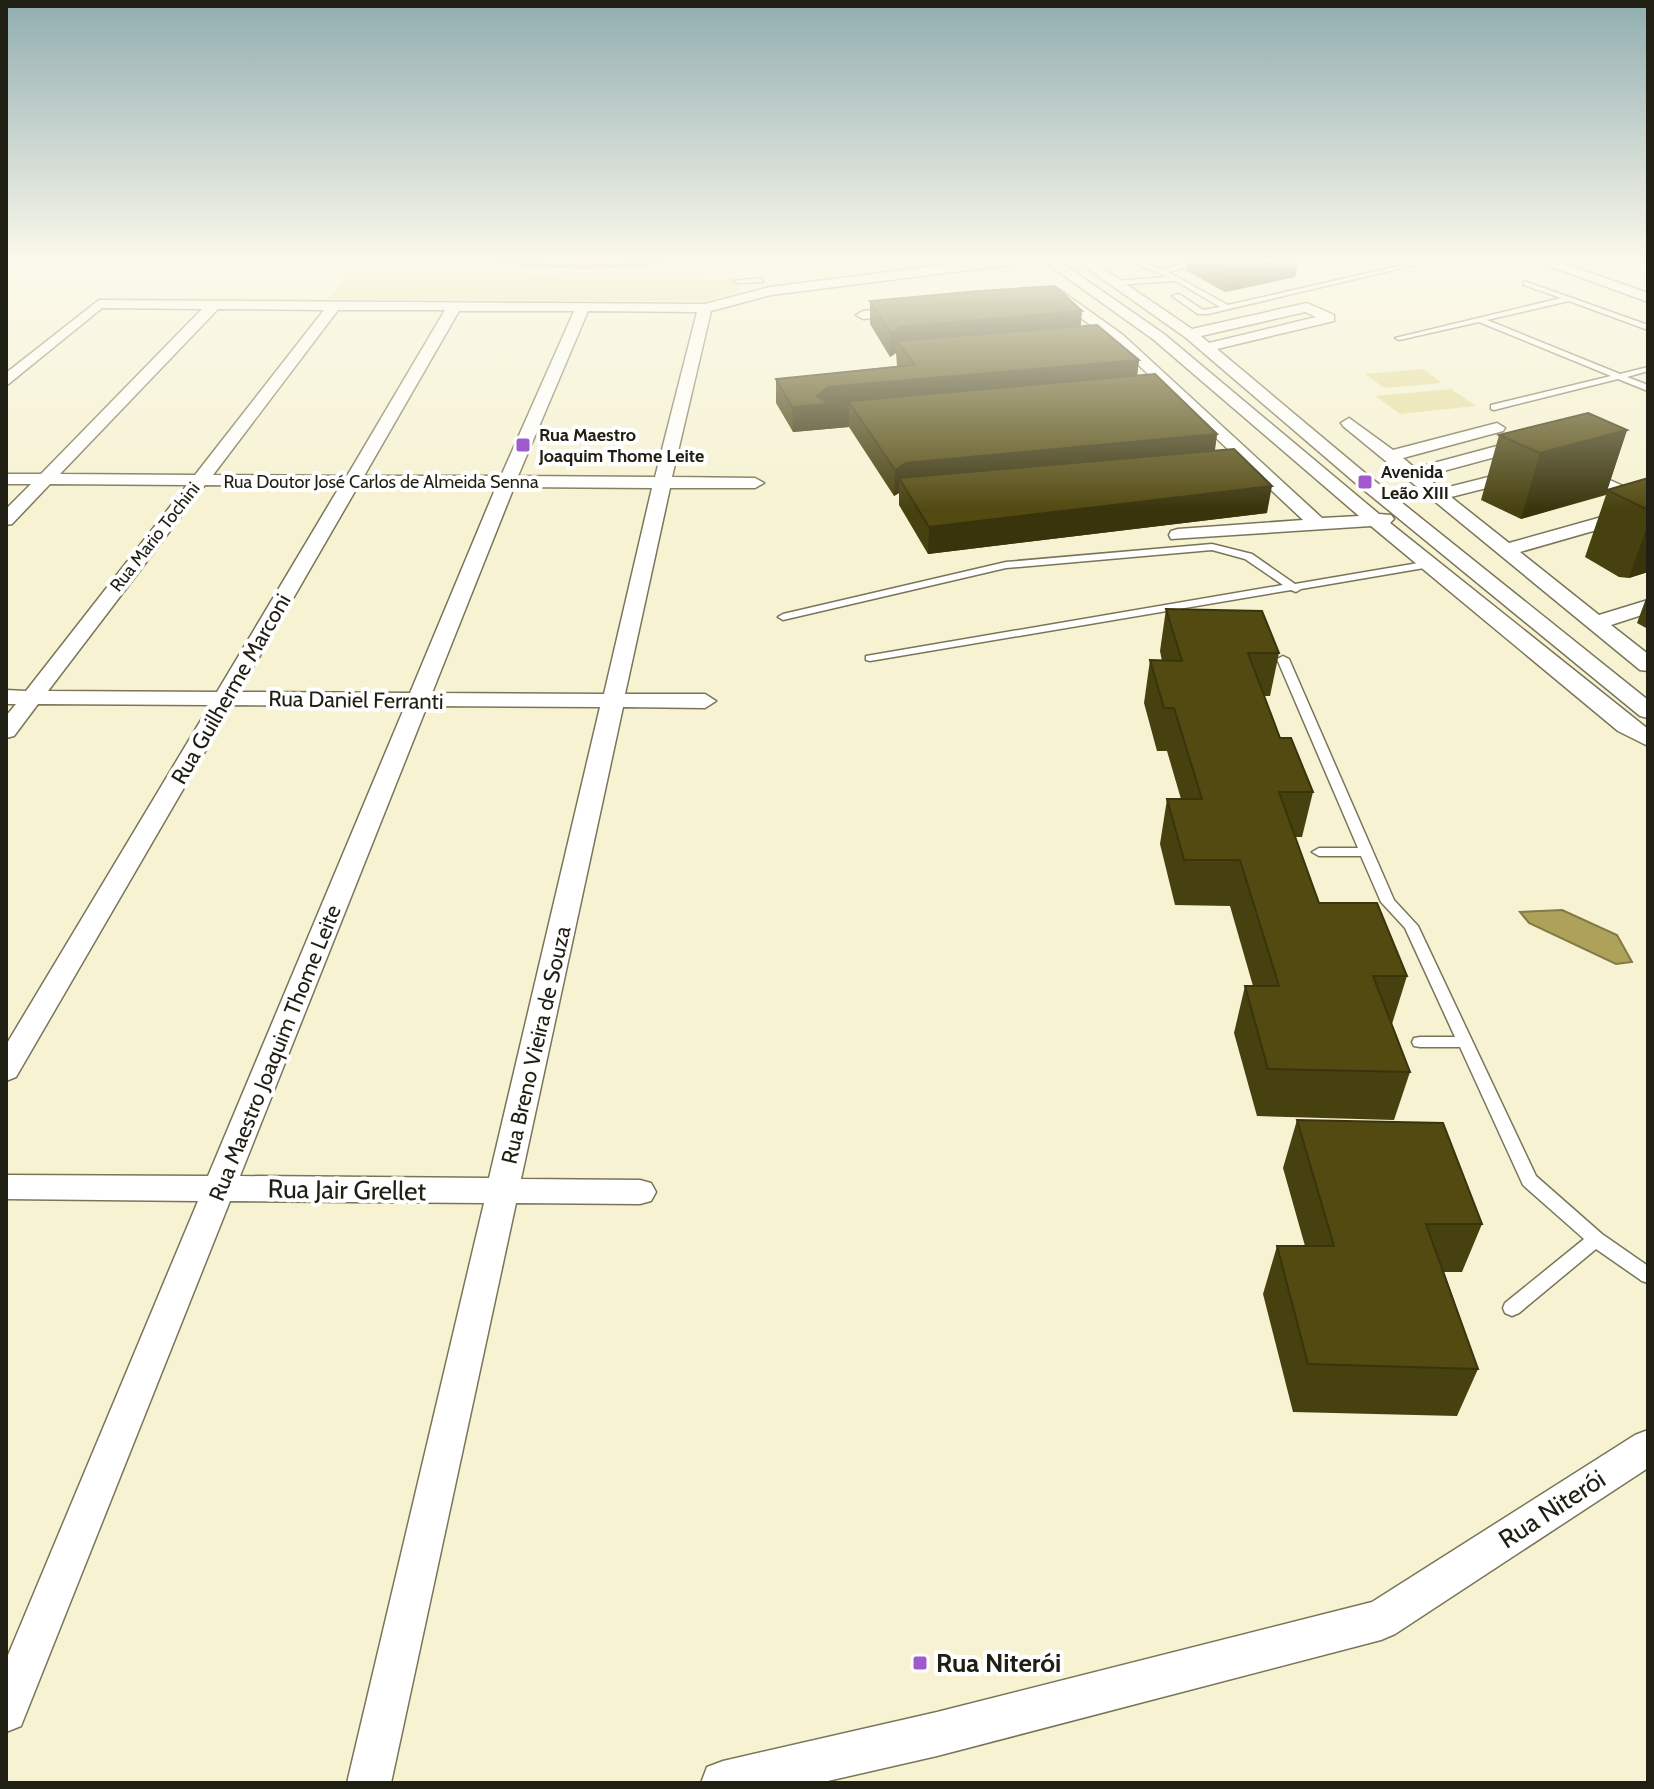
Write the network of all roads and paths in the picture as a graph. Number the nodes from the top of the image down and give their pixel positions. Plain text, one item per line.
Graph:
1 (53, 342) edge
2 (178, 342) edge
3 (306, 342) edge
4 (433, 342) edge
5 (567, 342) edge
6 (697, 342) edge
7 (1122, 342) edge
8 (1165, 342) edge
9 (1199, 342) edge
10 (1228, 342) edge
11 (1536, 342) edge
12 (1205, 348) junction
13 (1648, 369) edge
14 (1618, 376) junction
15 (6, 381) edge
16 (1648, 388) edge
17 (1494, 407) dead end
18 (1349, 423) dead end
19 (1497, 428) dead end
20 (1523, 444) edge
21 (1390, 456) junction
22 (1253, 464) junction
23 (1222, 468) edge
24 (1412, 474) junction
25 (6, 479) edge
26 (45, 479) junction
27 (198, 481) junction
28 (351, 481) junction
29 (507, 482) junction
30 (662, 483) junction
31 (755, 483) dead end
32 (1438, 495) junction
33 (1648, 504) edge
34 (1648, 510) edge
35 (1408, 517) junction
36 (6, 520) edge
37 (1375, 520) junction
38 (1319, 525) junction
39 (1178, 535) dead end
40 (1506, 550) junction
41 (1430, 564) junction
42 (1296, 589) junction
43 (1648, 606) edge
44 (783, 617) dead end
45 (1596, 623) junction
46 (870, 658) dead end
47 (1283, 659) dead end
48 (1648, 665) edge
49 (6, 697) edge
50 (32, 697) junction
51 (227, 699) junction
52 (419, 701) junction
53 (614, 701) junction
54 (705, 701) dead end
55 (1648, 711) edge
56 (6, 731) edge
57 (1648, 739) edge
58 (1319, 852) dead end
59 (1367, 852) junction
60 (1420, 1042) dead end
61 (1465, 1042) junction
62 (6, 1070) edge
63 (6, 1187) edge
64 (219, 1188) junction
65 (503, 1192) junction
66 (640, 1192) dead end
67 (1596, 1239) junction
68 (1648, 1276) edge
69 (1512, 1308) dead end
70 (1648, 1447) edge
71 (6, 1711) edge
72 (369, 1783) edge
73 (723, 1783) edge

1 - 15 street
2 - 26 street
3 - 27 street, Rua Mario Tochini
4 - 28 street, Rua Guilherme Marconi
5 - 29 street, Rua Maestro Joaquim Thome Leite
6 - 30 street, Rua Breno Vieira de Souza
7 - 22 street
8 - 37 street
9 - 12 street
10 - 12 street
11 - 14 lane
12 - 35 street
13 - 14 lane
14 - 16 lane
14 - 17 lane
18 - 21 street
19 - 21 street
20 - 24 street
21 - 24 street
22 - 23 street
22 - 38 street
24 - 32 street
25 - 26 street, Rua Doutor José Carlos de Almeida Senna
26 - 27 street, Rua Doutor José Carlos de Almeida Senna
26 - 36 street
27 - 28 street, Rua Doutor José Carlos de Almeida Senna
27 - 50 street, Rua Mario Tochini
28 - 29 street, Rua Doutor José Carlos de Almeida Senna
28 - 51 street, Rua Guilherme Marconi
29 - 30 street, Rua Doutor José Carlos de Almeida Senna
29 - 52 street, Rua Maestro Joaquim Thome Leite
30 - 31 street, Rua Doutor José Carlos de Almeida Senna
30 - 53 street, Rua Breno Vieira de Souza
32 - 33 street
32 - 40 street
34 - 40 street
35 - 37 street
35 - 55 street
37 - 38 street
37 - 41 street
38 - 39 street
40 - 45 street
41 - 42 lane
41 - 57 street
42 - 44 lane
42 - 46 lane
43 - 45 street
45 - 48 street
47 - 59 lane
49 - 50 street, Rua Daniel Ferranti
50 - 51 street, Rua Daniel Ferranti
50 - 56 street, Rua Mario Tochini
51 - 52 street, Rua Daniel Ferranti
51 - 62 street, Rua Guilherme Marconi
52 - 53 street, Rua Daniel Ferranti
52 - 64 street, Rua Maestro Joaquim Thome Leite
53 - 54 street, Rua Daniel Ferranti
53 - 65 street, Rua Breno Vieira de Souza
58 - 59 lane
59 - 61 lane
60 - 61 lane
61 - 67 lane
63 - 64 street, Rua Jair Grellet
64 - 65 street, Rua Jair Grellet
64 - 71 street, Rua Maestro Joaquim Thome Leite
65 - 66 street, Rua Jair Grellet
65 - 72 street, Rua Breno Vieira de Souza
67 - 68 lane
67 - 69 lane
70 - 73 street, Rua Niterói

